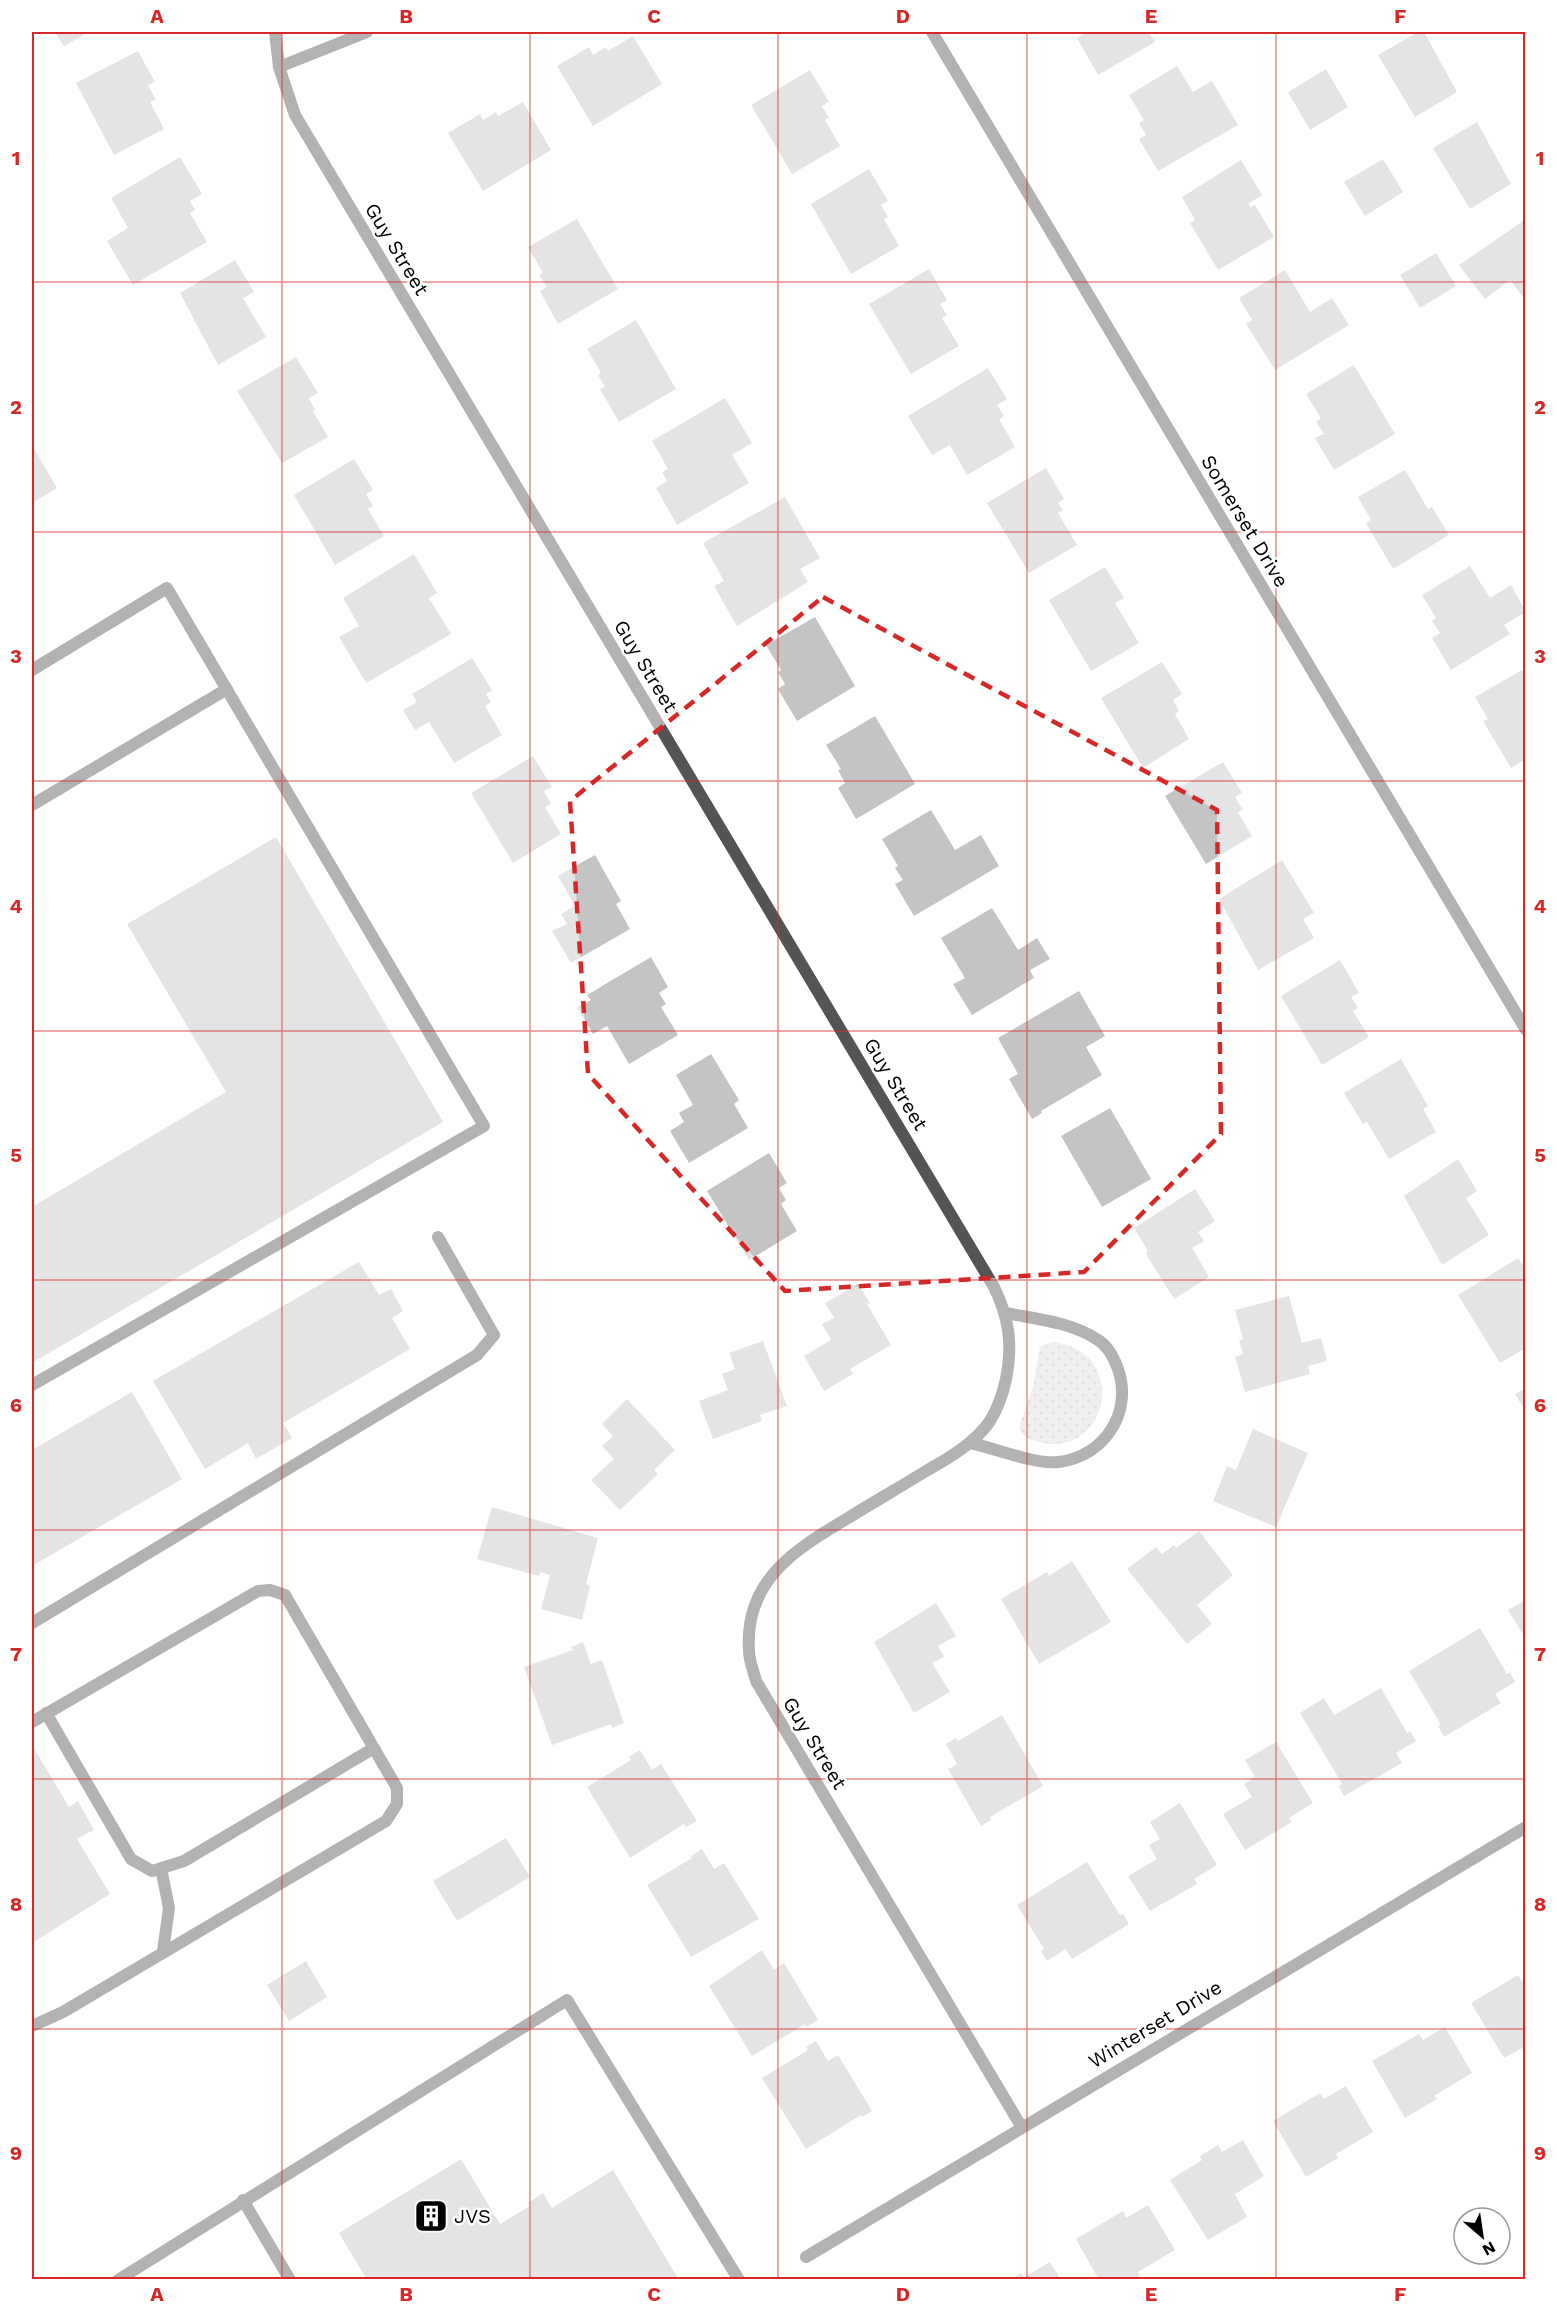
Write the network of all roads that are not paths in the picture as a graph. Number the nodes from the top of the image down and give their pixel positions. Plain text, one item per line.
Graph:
1 (275, 32) edge
2 (367, 32) edge
3 (932, 32) edge
4 (279, 67) junction
5 (32, 670) edge
6 (227, 689) junction
7 (32, 805) edge
8 (1522, 1016) edge
9 (1526, 1030) edge
10 (438, 1237) dead end
11 (1006, 1313) junction
12 (32, 1385) edge
13 (970, 1443) junction
14 (32, 1623) edge
15 (46, 1713) junction
16 (32, 1722) edge
17 (374, 1748) junction
18 (1526, 1827) edge
19 (161, 1868) junction
20 (163, 1951) junction
21 (32, 2026) edge
22 (1021, 2126) junction
23 (243, 2200) junction
24 (806, 2257) dead end
25 (118, 2280) edge
26 (290, 2280) edge
27 (739, 2280) edge

1 - 4 street, Guy Street
2 - 4 street
3 - 8 street, Somerset Drive
4 - 11 street, Guy Street
5 - 6 street
6 - 7 street
6 - 12 street
8 - 9 street, Somerset Drive
10 - 14 street
11 - 13 street, Guy Street
11 - 13 street
13 - 22 street, Guy Street
15 - 16 street
15 - 17 street
15 - 19 street
17 - 19 street
17 - 20 street
18 - 22 street, Winterset Drive
19 - 20 street
20 - 21 street
22 - 24 street, Winterset Drive
23 - 25 street
23 - 26 street
23 - 27 street

